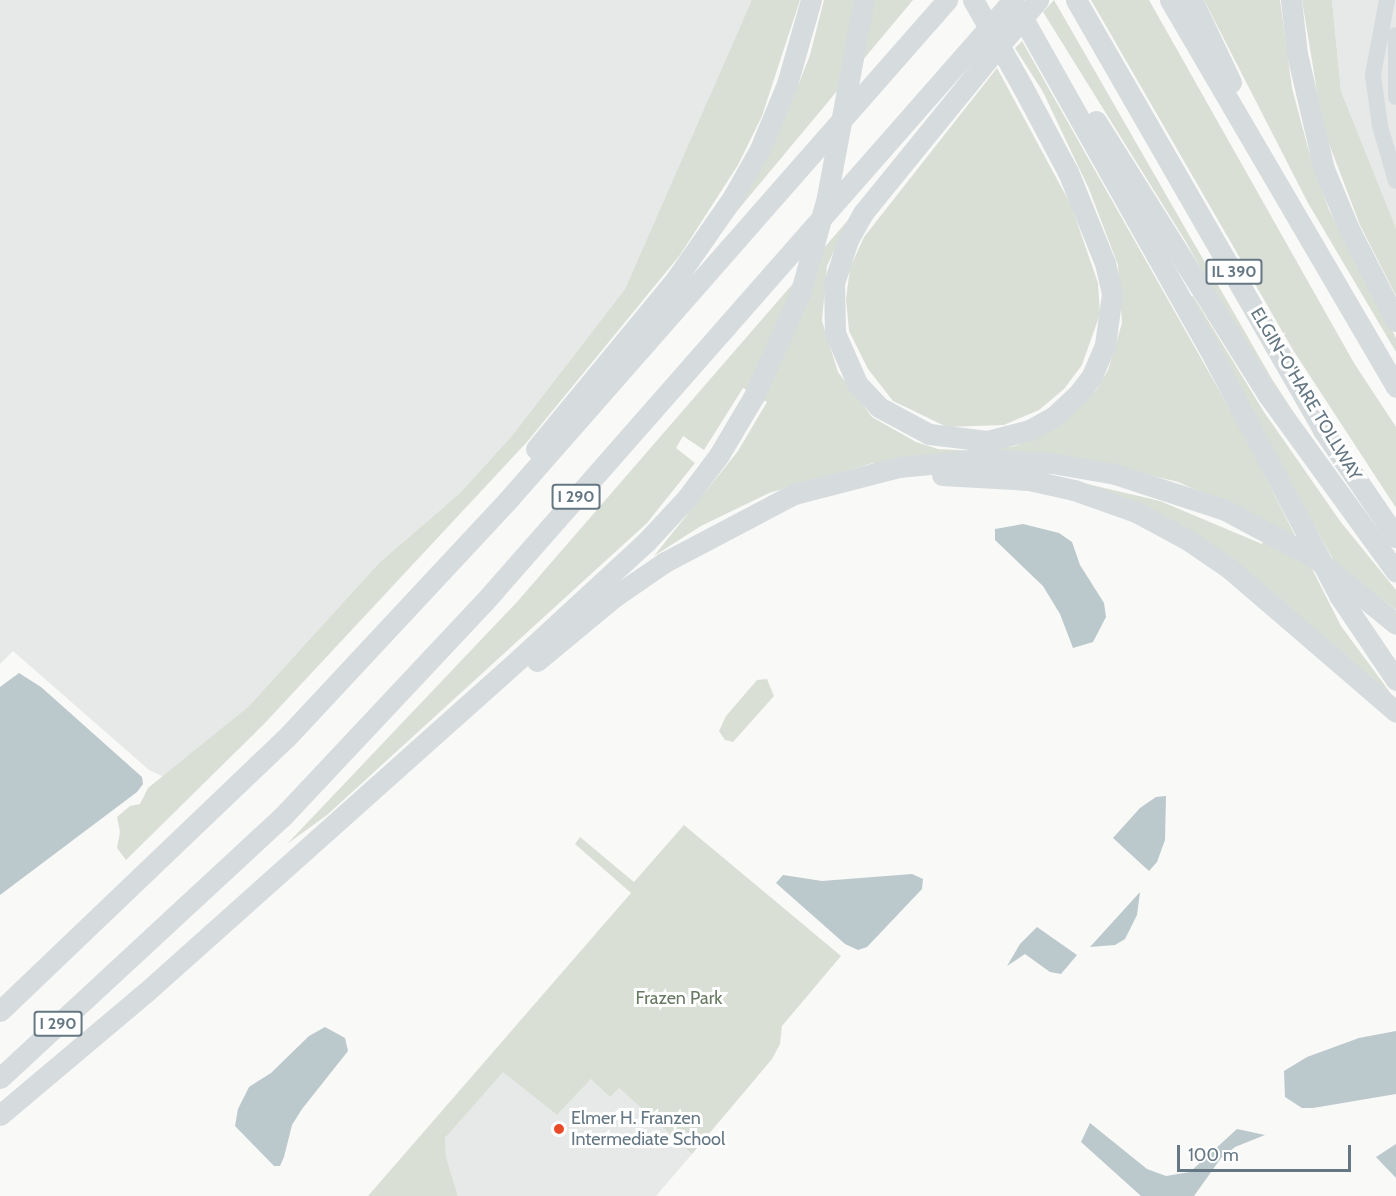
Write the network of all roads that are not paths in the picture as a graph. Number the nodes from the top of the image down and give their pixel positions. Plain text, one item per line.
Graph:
1 (812, 0) edge
2 (864, 0) edge
3 (946, 0) edge
4 (973, 0) edge
5 (1013, 0) edge
6 (1023, 0) edge
7 (1038, 0) edge
8 (1170, 0) edge
9 (1192, 0) edge
10 (1291, 0) edge
11 (1387, 0) edge
12 (1077, 2) edge
13 (1396, 35) edge
14 (1068, 87) junction
15 (1396, 97) edge
16 (1262, 158) junction
17 (1396, 181) edge
18 (1396, 321) edge
19 (1396, 387) edge
20 (768, 507) junction
21 (1396, 537) edge
22 (1396, 572) edge
23 (438, 575) junction
24 (1396, 624) edge
25 (1396, 680) edge
26 (1396, 712) edge
27 (378, 784) junction
28 (0, 1011) edge
29 (0, 1078) edge
30 (0, 1115) edge

1 - 23 highway
2 - 27 highway
3 - 23 highway, I 290
4 - 7 highway
5 - 14 highway
5 - 29 highway, I 290
6 - 14 highway
8 - 16 highway
9 - 16 highway
10 - 18 highway
11 - 17 street
12 - 21 highway, ELGIN-O'HARE TOLLWAY / IL 390
13 - 15 street
14 - 22 highway
14 - 25 highway
16 - 19 highway
20 - 24 highway
20 - 26 highway
20 - 27 highway
23 - 28 highway, I 290
27 - 30 highway

